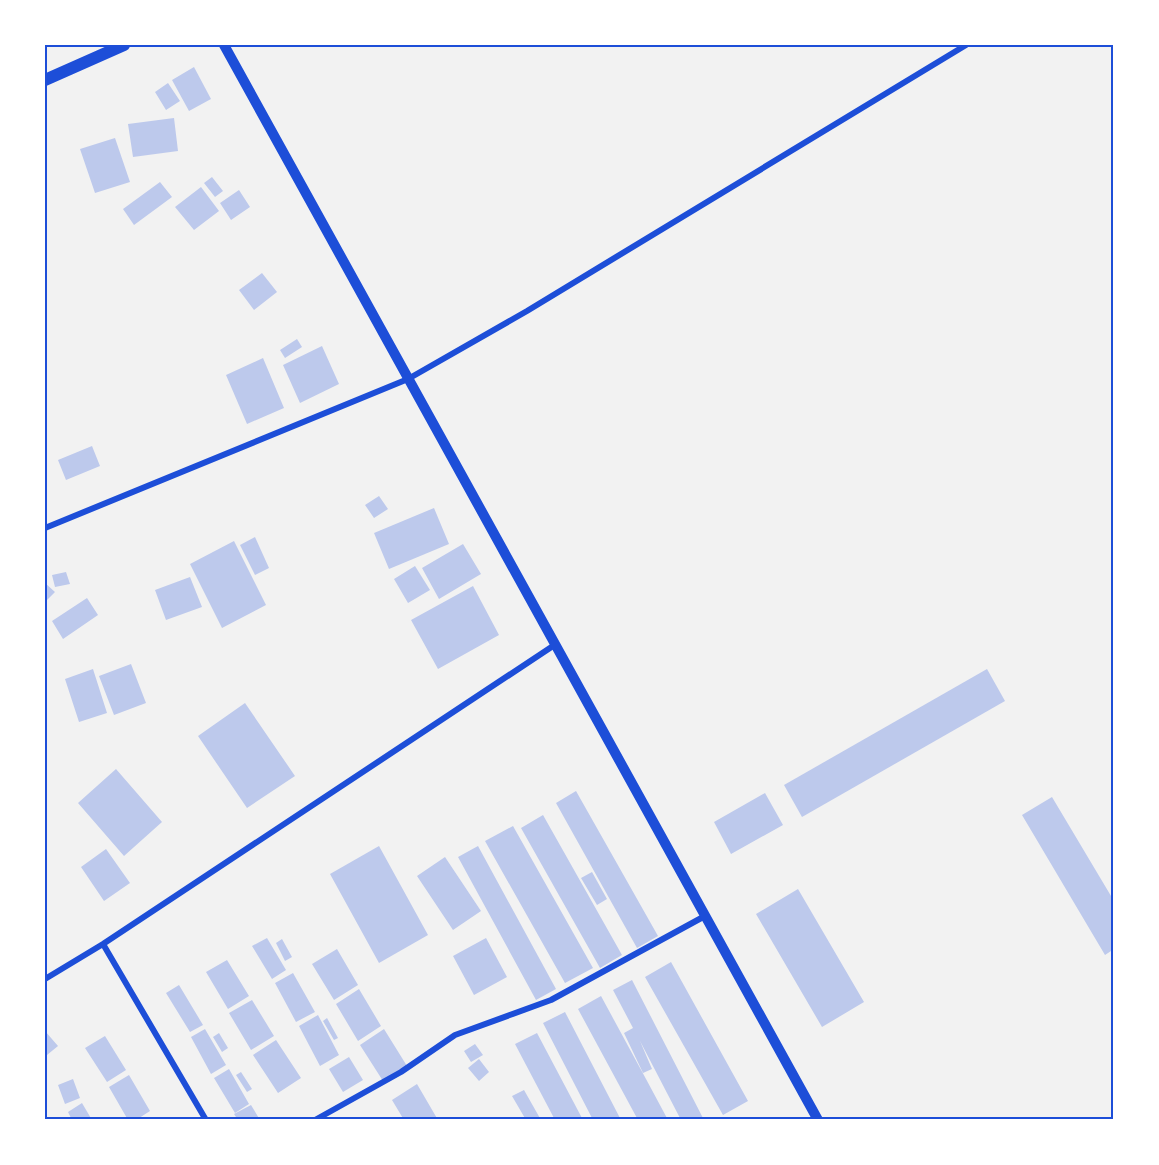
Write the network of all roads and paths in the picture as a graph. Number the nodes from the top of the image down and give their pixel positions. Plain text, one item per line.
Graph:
1 (124, 45) edge
2 (224, 45) edge
3 (966, 45) edge
4 (45, 80) edge
5 (408, 379) junction
6 (45, 528) edge
7 (556, 644) junction
8 (705, 916) junction
9 (103, 944) junction
10 (45, 979) edge
11 (206, 1120) edge
12 (315, 1120) edge
13 (818, 1120) edge

1 - 4 main road
2 - 5 street
3 - 5 street
5 - 6 street
5 - 7 street
7 - 8 street
7 - 9 street
8 - 12 street
8 - 13 street
9 - 10 street
9 - 11 street

